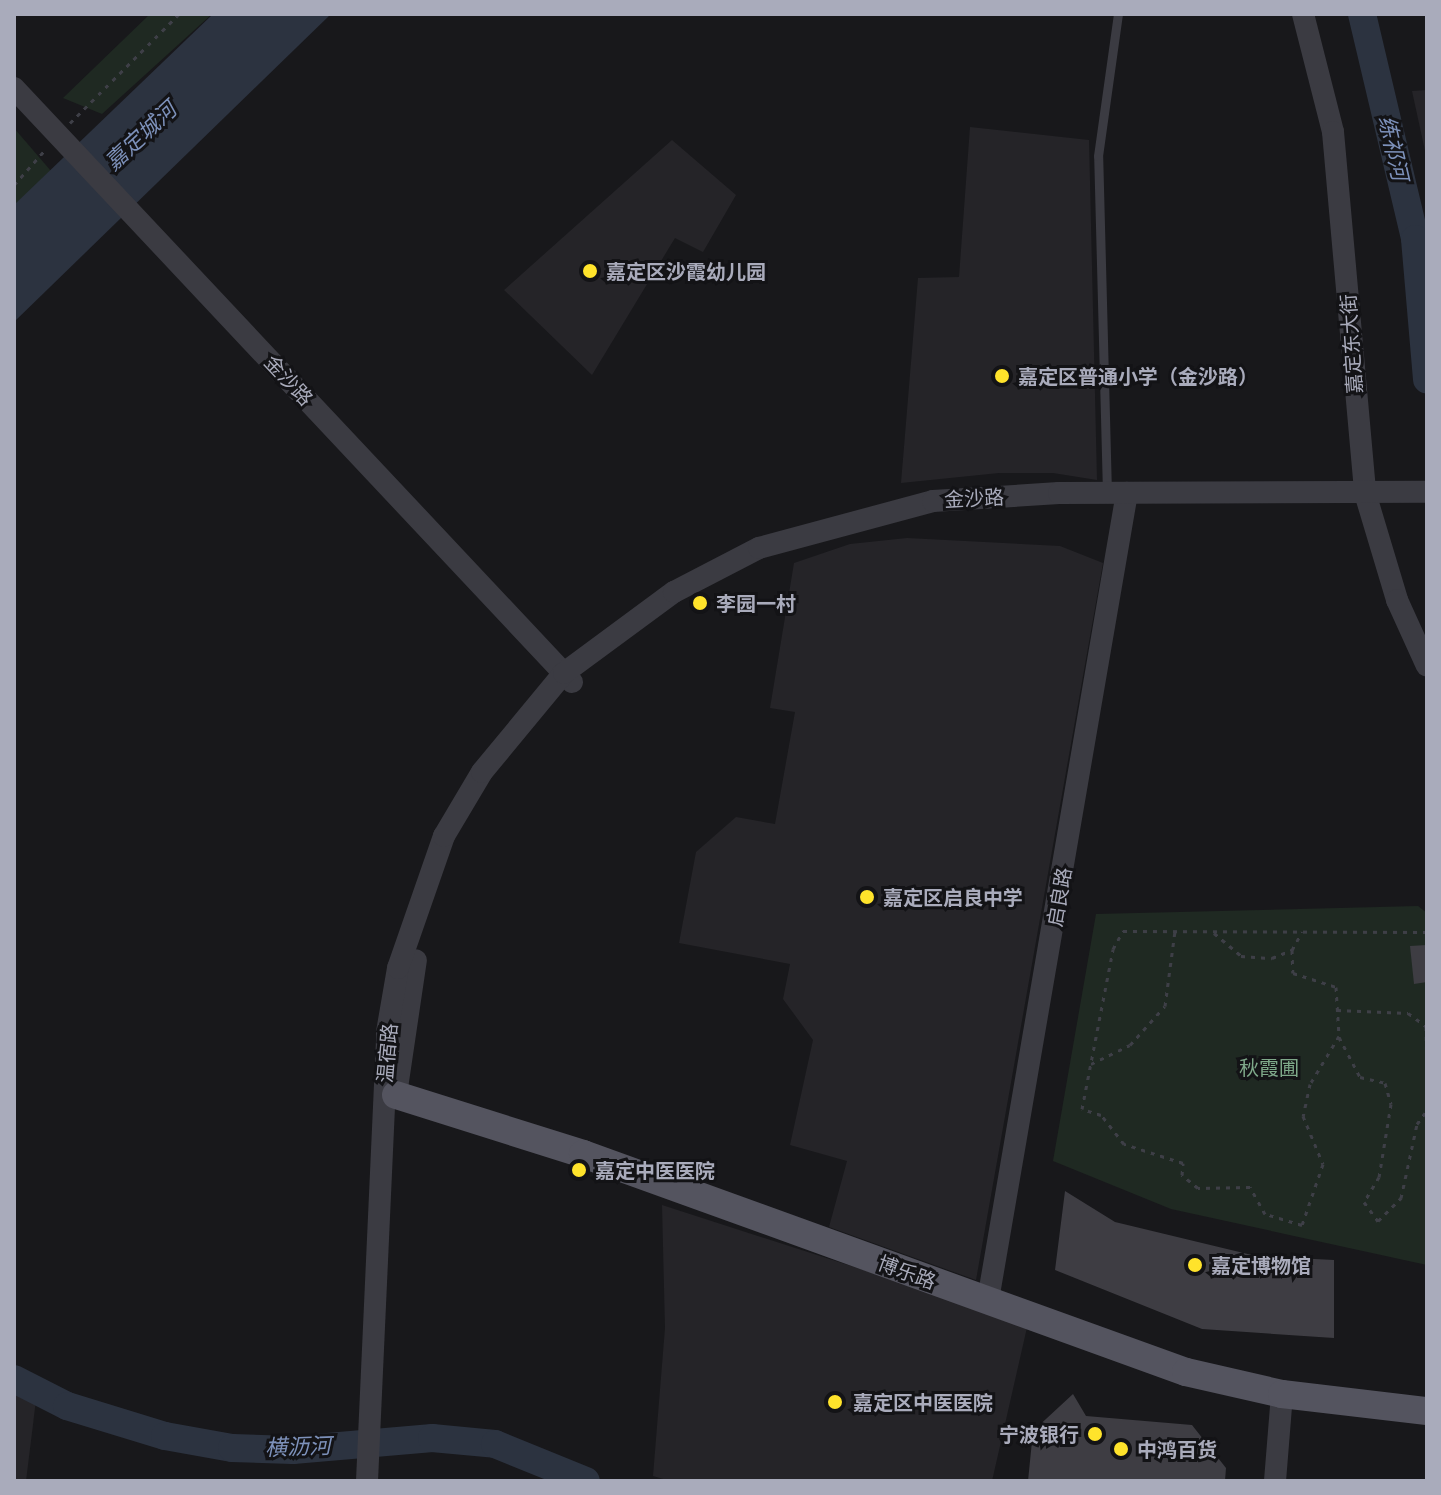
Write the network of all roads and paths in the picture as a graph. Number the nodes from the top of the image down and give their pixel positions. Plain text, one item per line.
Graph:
1 (179, 14) edge
2 (1118, 14) edge
3 (1303, 14) edge
4 (14, 75) edge
5 (14, 88) edge
6 (23, 104) edge
7 (62, 138) junction
8 (14, 185) edge
9 (1427, 492) edge
10 (1120, 496) junction
11 (1367, 500) junction
12 (1427, 506) edge
13 (1427, 666) edge
14 (569, 678) junction
15 (1175, 931) junction
16 (1212, 931) junction
17 (1302, 932) junction
18 (1427, 932) edge
19 (1292, 950) junction
20 (1337, 1010) junction
21 (1427, 1025) edge
22 (1339, 1036) junction
23 (1091, 1064) junction
24 (1427, 1074) edge
25 (396, 1095) junction
26 (1427, 1110) edge
27 (988, 1300) junction
28 (1290, 1395) junction
29 (1427, 1411) edge
30 (376, 1425) junction
31 (374, 1474) edge
32 (1275, 1481) edge
33 (1289, 1481) edge

1 - 7 path
2 - 10 lane
3 - 11 street, 嘉定东大街
4 - 6 lane
5 - 6 street, 金沙路
6 - 7 street, 金沙路
7 - 8 path
7 - 14 street, 金沙路
9 - 11 street, 金沙路
10 - 11 street, 金沙路
10 - 14 street, 金沙路
10 - 27 street, 启良路
11 - 12 street
11 - 13 street, 嘉定东大街
14 - 25 street
14 - 30 street, 温宿路
15 - 16 path
15 - 23 path
15 - 23 path
16 - 17 path
16 - 19 path
17 - 18 path
17 - 19 path
19 - 20 path
20 - 21 path
20 - 22 path
21 - 24 path
22 - 23 path
22 - 26 path
25 - 27 main road, 博乐路
25 - 30 street
27 - 28 main road, 博乐路
28 - 29 main road, 博乐路
28 - 32 street
28 - 33 street
30 - 31 street, 温宿路

